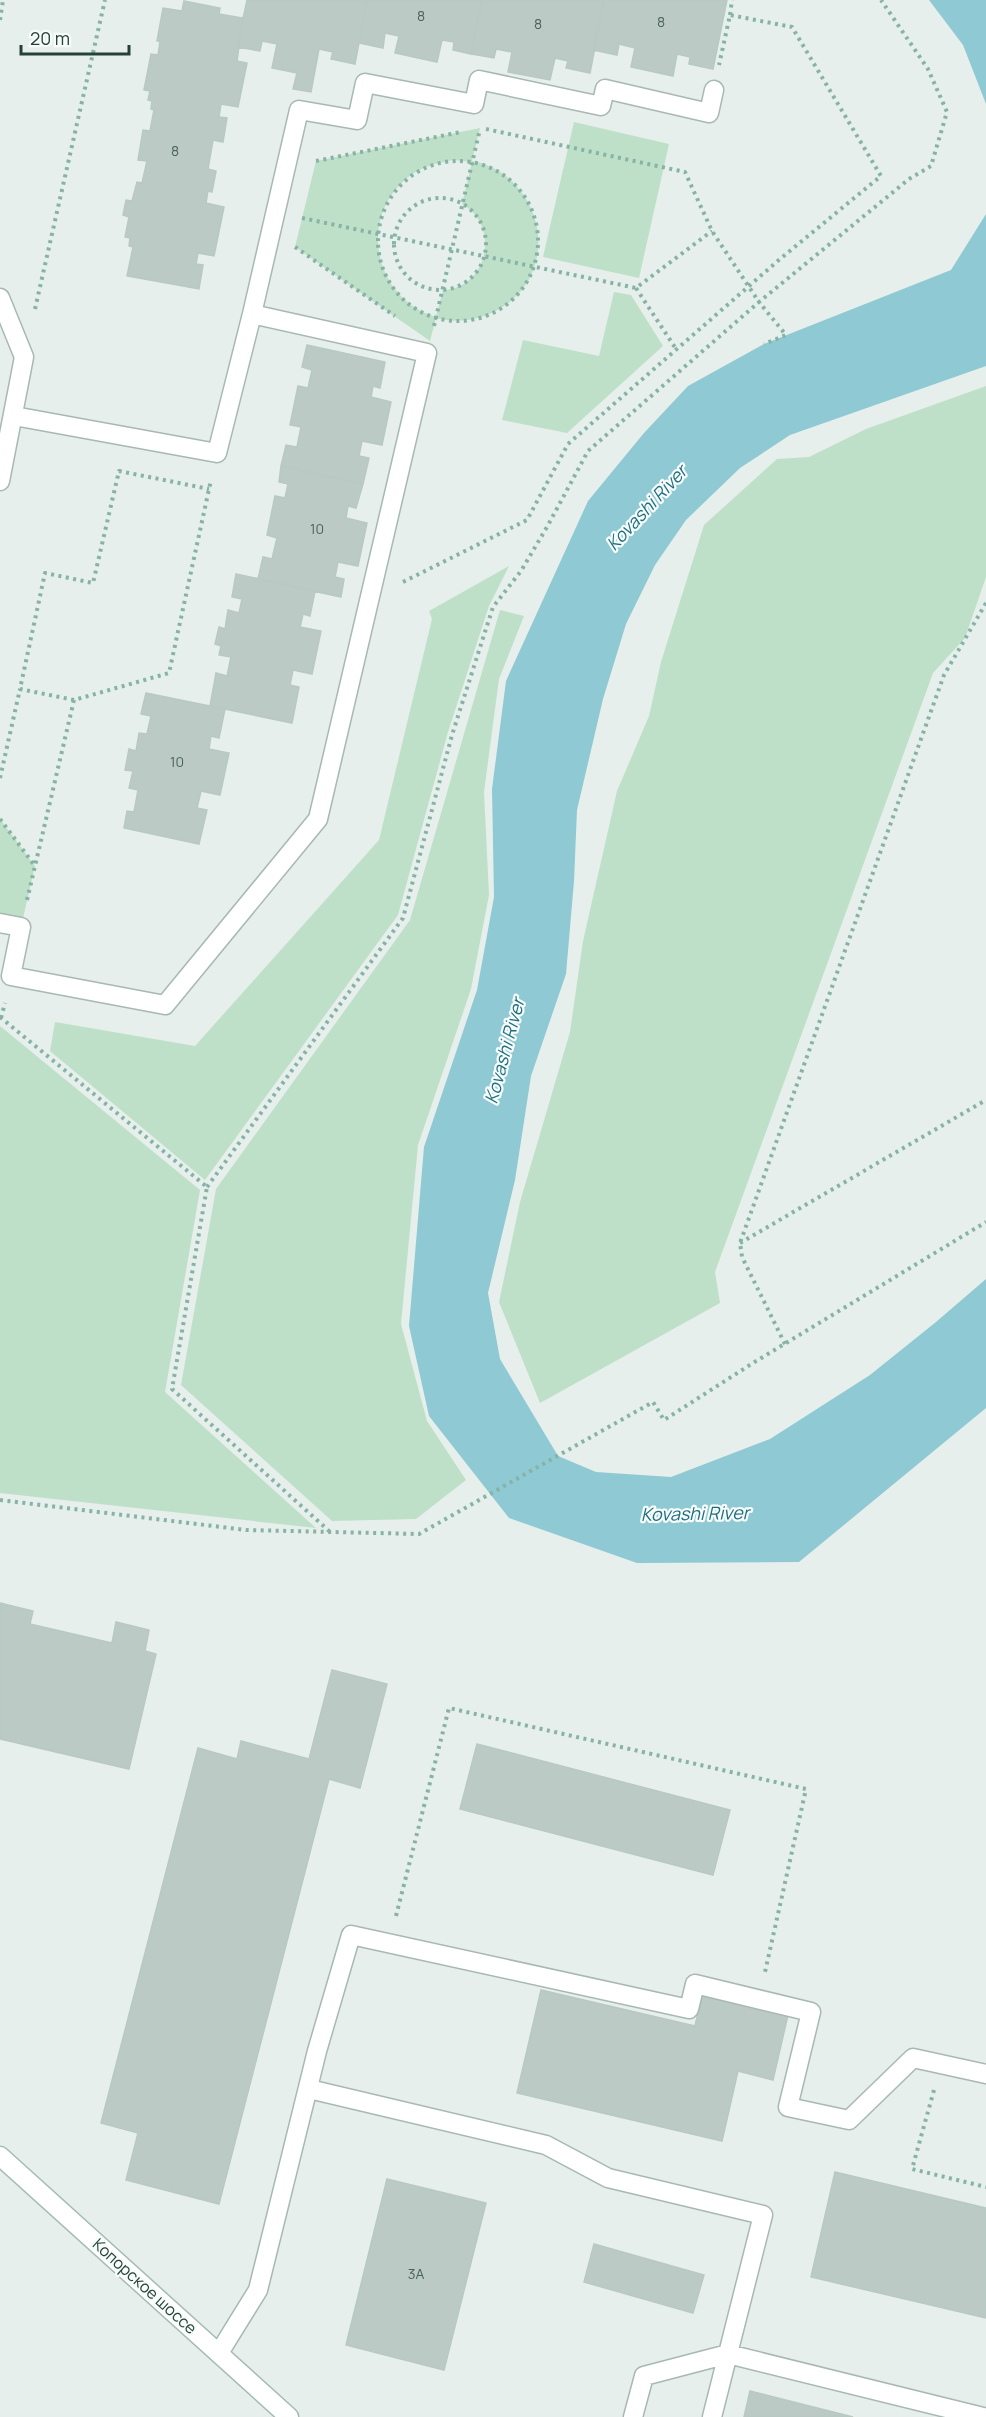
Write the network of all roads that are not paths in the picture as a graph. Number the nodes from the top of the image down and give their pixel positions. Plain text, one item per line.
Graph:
1 (714, 90) road end
2 (0, 298) edge
3 (252, 314) junction
4 (14, 416) junction
5 (1, 472) edge
6 (0, 923) edge
7 (986, 2074) edge
8 (309, 2089) junction
9 (4, 2165) edge
10 (219, 2353) junction
11 (728, 2354) junction
12 (289, 2417) edge
13 (633, 2417) edge
14 (712, 2417) edge
15 (983, 2417) edge

1 - 3 main road
2 - 4 main road
3 - 4 main road
3 - 6 main road
4 - 5 main road
7 - 8 main road
8 - 10 main road
8 - 11 main road
9 - 10 main road, Копорское шоссе
10 - 12 main road, Копорское шоссе
11 - 13 main road
11 - 14 main road
11 - 15 main road

